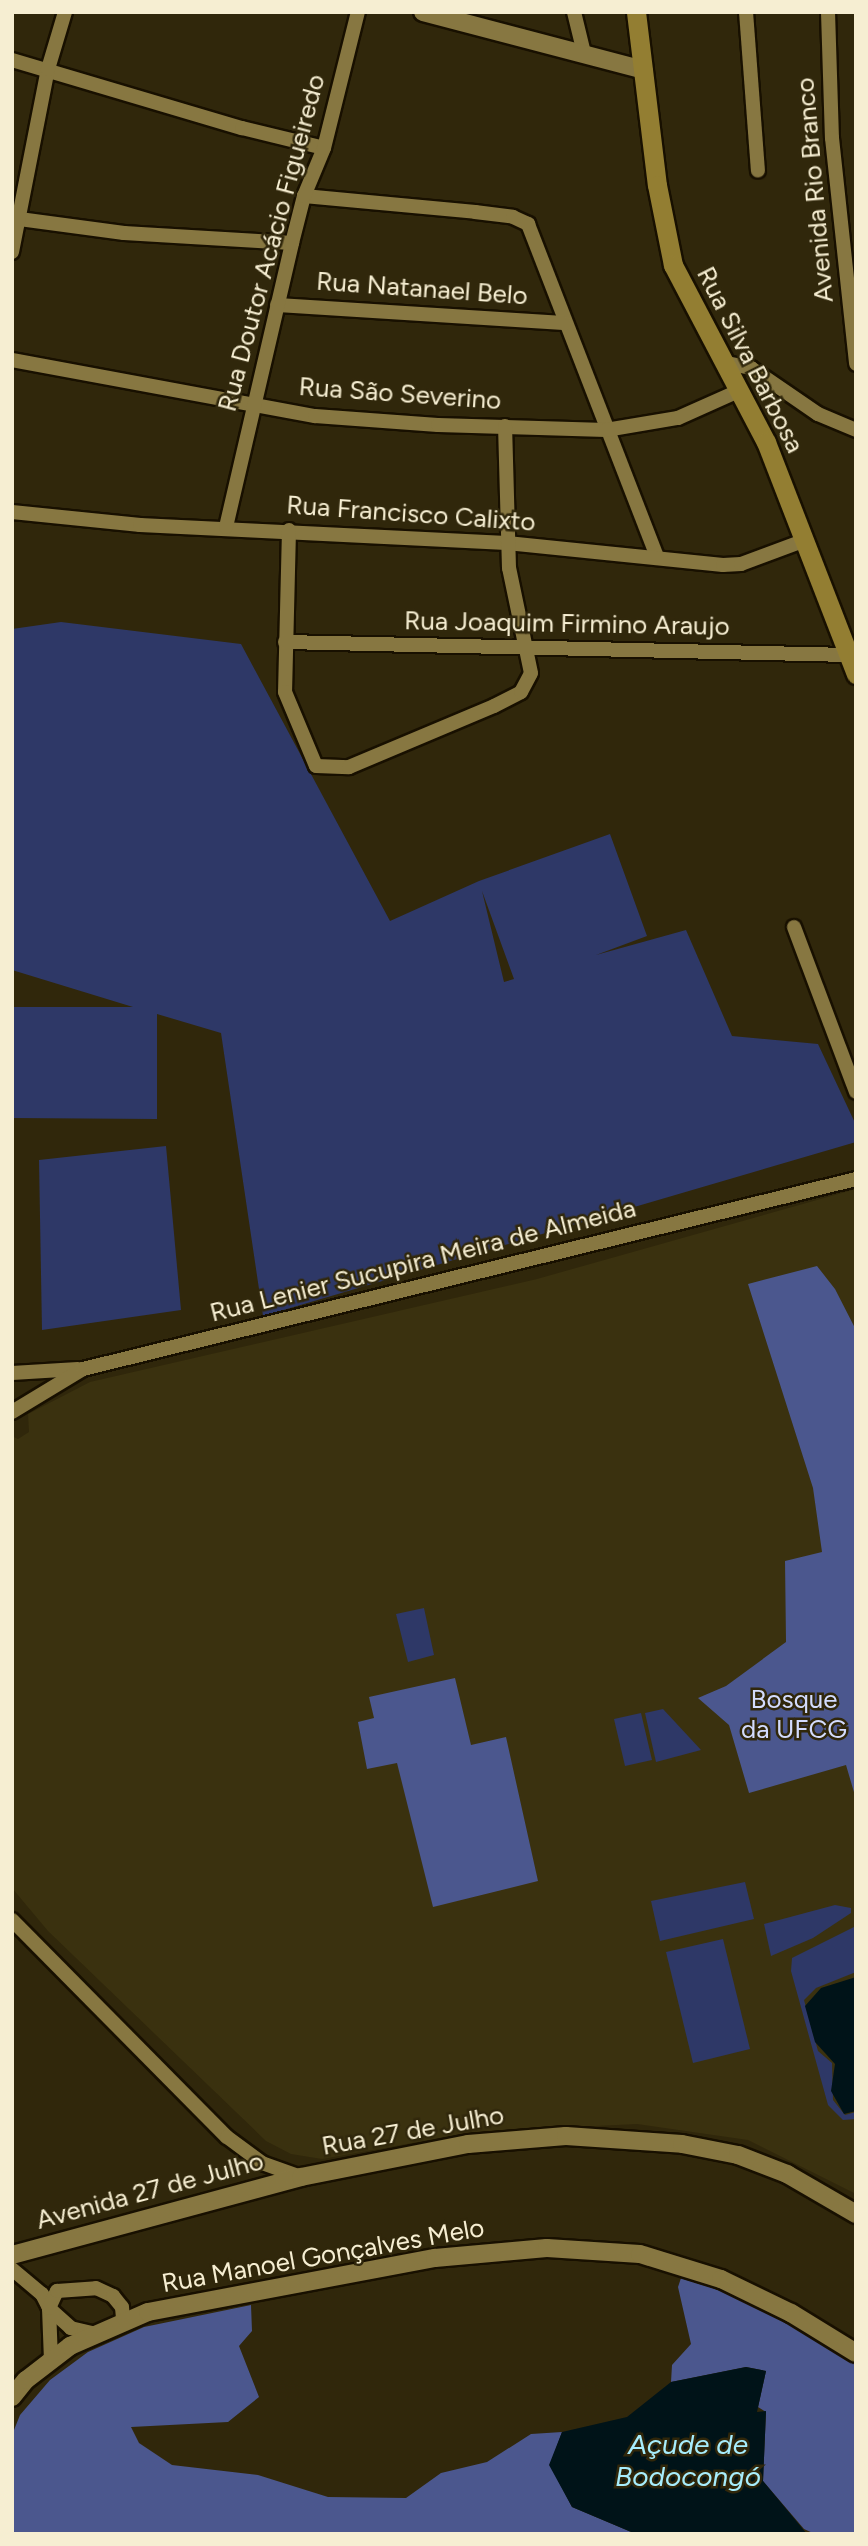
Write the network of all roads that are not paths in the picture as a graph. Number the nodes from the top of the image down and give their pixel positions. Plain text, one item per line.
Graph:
1 (65, 12) edge
2 (359, 12) edge
3 (423, 12) edge
4 (574, 12) edge
5 (636, 12) edge
6 (746, 12) edge
7 (828, 12) edge
8 (584, 54) junction
9 (12, 60) edge
10 (48, 69) junction
11 (644, 70) junction
12 (324, 148) junction
13 (758, 171) dead end
14 (304, 196) junction
15 (15, 219) edge
16 (292, 243) junction
17 (12, 251) edge
18 (276, 304) junction
19 (564, 323) junction
20 (12, 360) edge
21 (727, 363) junction
22 (856, 364) edge
23 (741, 390) junction
24 (254, 406) junction
25 (505, 426) junction
26 (606, 429) junction
27 (856, 430) edge
28 (12, 512) edge
29 (226, 527) junction
30 (289, 530) junction
31 (803, 541) junction
32 (507, 543) junction
33 (657, 556) junction
34 (285, 642) junction
35 (525, 647) junction
36 (848, 655) junction
37 (856, 674) edge
38 (794, 927) dead end
39 (856, 1093) edge
40 (856, 1179) edge
41 (83, 1369) junction
42 (19, 1372) edge
43 (32, 1396) junction
44 (12, 1412) edge
45 (12, 1920) edge
46 (301, 2178) junction
47 (856, 2214) edge
48 (12, 2255) edge
49 (12, 2269) edge
50 (49, 2308) junction
51 (123, 2319) junction
52 (92, 2333) junction
53 (856, 2353) edge
54 (51, 2360) junction
55 (12, 2397) edge

1 - 10 street
2 - 12 street, Rua Doutor Acácio Figueiredo
3 - 8 street
4 - 8 street
5 - 11 main road, Rua Silva Barbosa
6 - 13 street
7 - 22 street, Avenida Rio Branco
8 - 11 street
9 - 10 street
10 - 12 street
10 - 15 street
11 - 21 main road, Rua Silva Barbosa
12 - 14 street, Rua Doutor Acácio Figueiredo
14 - 16 street, Rua Doutor Acácio Figueiredo
14 - 19 street
15 - 16 street
15 - 17 street
16 - 18 street, Rua Doutor Acácio Figueiredo
18 - 19 street, Rua Natanael Belo
18 - 24 street, Rua Doutor Acácio Figueiredo
19 - 26 street
20 - 24 street, Rua São Severino
21 - 23 main road, Rua Silva Barbosa
21 - 27 street
23 - 26 street, Rua São Severino
23 - 31 main road, Rua Silva Barbosa
24 - 25 street, Rua São Severino
24 - 29 street, Rua Doutor Acácio Figueiredo
25 - 26 street, Rua São Severino
25 - 32 street
26 - 33 street
28 - 29 street, Rua Francisco Calixto
29 - 30 street, Rua Francisco Calixto
30 - 32 street, Rua Francisco Calixto
30 - 34 street
31 - 33 street, Rua Francisco Calixto
31 - 36 main road, Rua Silva Barbosa
32 - 33 street, Rua Francisco Calixto
32 - 35 street
34 - 35 street, Rua Joaquim Firmino Araujo
34 - 35 street
35 - 36 street, Rua Joaquim Firmino Araujo
36 - 37 main road, Rua Silva Barbosa
38 - 39 street
40 - 41 street, Rua Lenier Sucupira Meira de Almeida
41 - 42 street
41 - 43 street, Rua Lenier Sucupira Meira de Almeida
42 - 43 street
43 - 44 street, Rua Lenier Sucupira Meira de Almeida
45 - 46 street
46 - 47 street, Rua 27 de Julho
46 - 48 street, Avenida 27 de Julho
49 - 50 street
50 - 51 street
50 - 52 street
50 - 54 street
51 - 52 street, Rua Manoel Gonçalves Melo
51 - 53 street, Rua Manoel Gonçalves Melo
52 - 54 street, Rua Manoel Gonçalves Melo
54 - 55 street, Rua Manoel Gonçalves Melo

